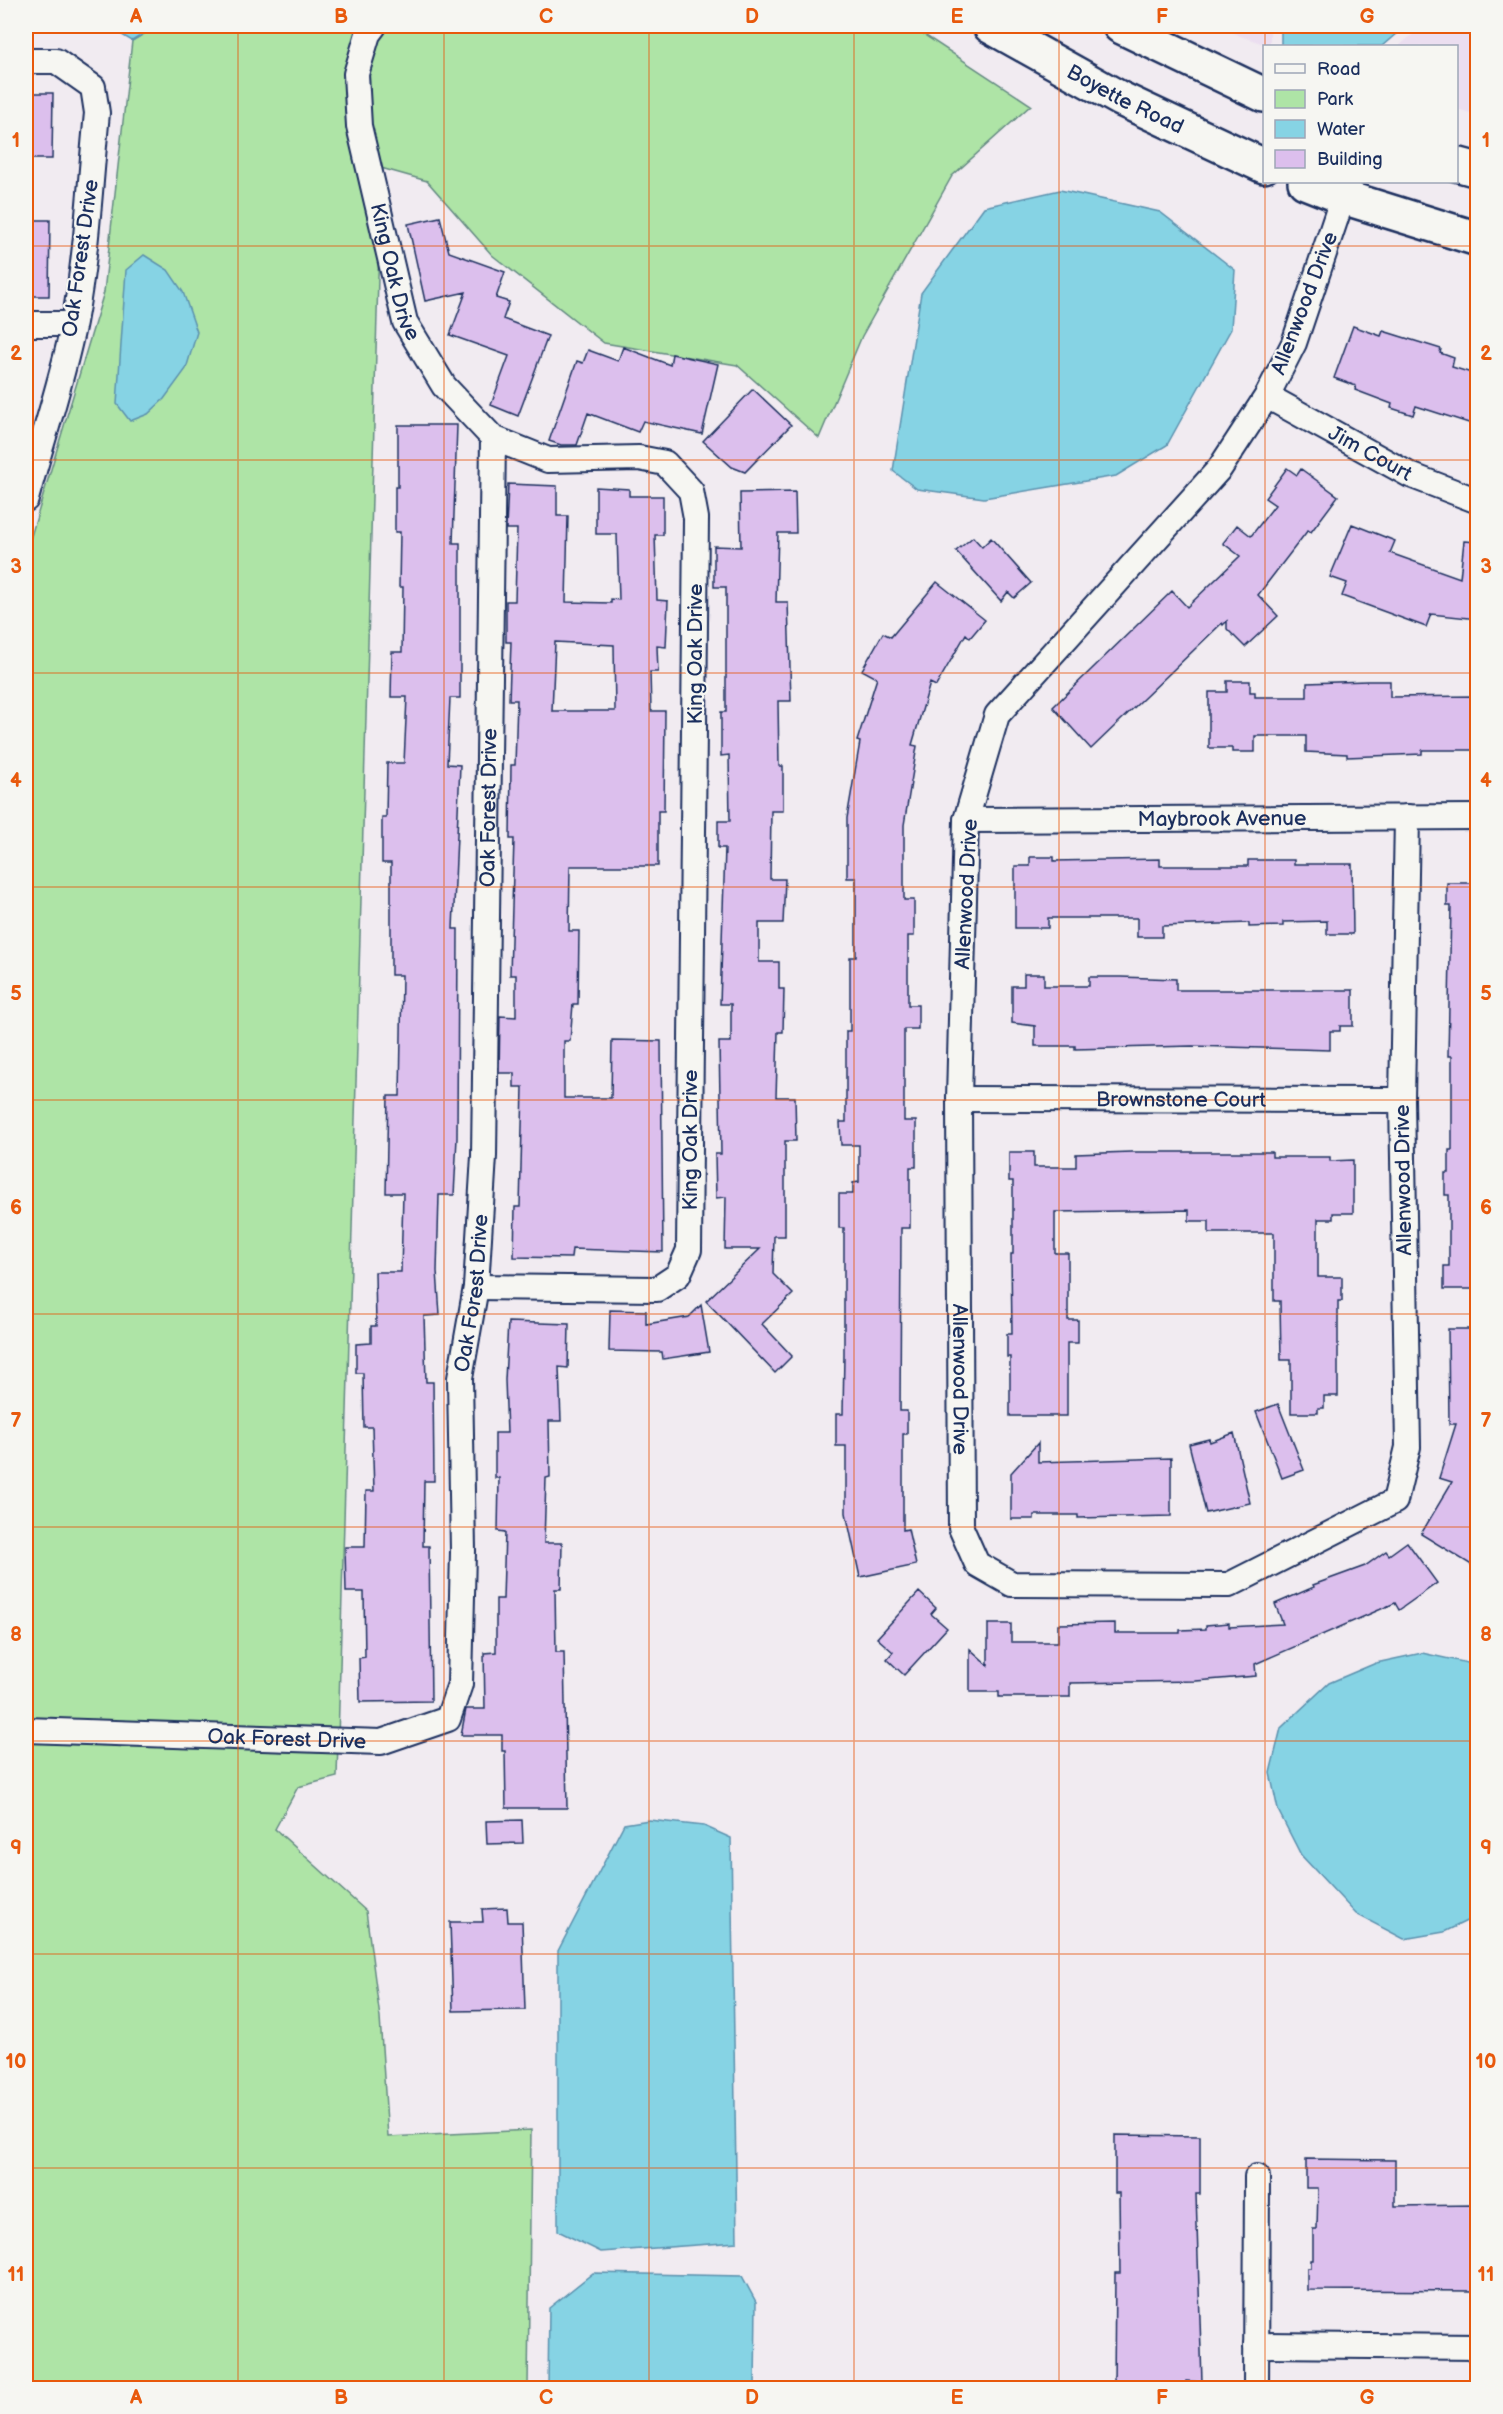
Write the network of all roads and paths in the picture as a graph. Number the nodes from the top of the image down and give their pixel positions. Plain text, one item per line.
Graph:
1 (374, 26) edge
2 (990, 26) edge
3 (1120, 26) edge
4 (26, 61) edge
5 (1263, 95) edge
6 (1458, 165) edge
7 (1263, 166) edge
8 (1478, 170) edge
9 (1311, 183) edge
10 (1346, 189) edge
11 (1478, 239) edge
12 (26, 324) edge
13 (74, 324) junction
14 (1267, 396) junction
15 (493, 438) junction
16 (26, 499) edge
17 (1478, 501) edge
18 (1407, 817) junction
19 (1478, 817) edge
20 (966, 820) junction
21 (959, 1099) junction
22 (1402, 1100) junction
23 (476, 1287) junction
24 (26, 1730) edge
25 (1257, 2177) dead end
26 (1257, 2345) junction
27 (1478, 2347) edge
28 (1256, 2388) edge

1 - 15 street, King Oak Drive
2 - 7 main road, Boyette Road
3 - 5 main road
4 - 13 street, Oak Forest Drive
6 - 8 main road
9 - 10 main road
10 - 11 main road
10 - 14 street, Allenwood Drive
12 - 13 street
13 - 16 street, Oak Forest Drive
14 - 17 street, Jim Court
14 - 20 street, Allenwood Drive
15 - 23 street, Oak Forest Drive
15 - 23 street, King Oak Drive
18 - 19 street, Maybrook Avenue
18 - 20 street, Maybrook Avenue
18 - 22 street, Allenwood Drive
20 - 21 street, Allenwood Drive
21 - 22 street, Brownstone Court
21 - 22 street, Allenwood Drive
23 - 24 street, Oak Forest Drive
25 - 26 street
26 - 27 street
26 - 28 street

